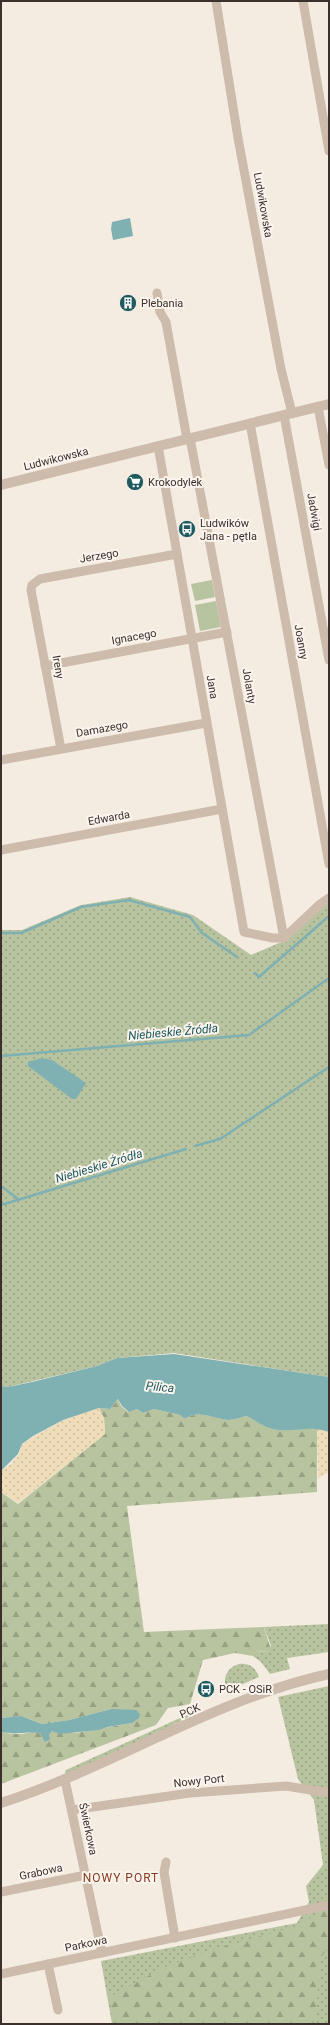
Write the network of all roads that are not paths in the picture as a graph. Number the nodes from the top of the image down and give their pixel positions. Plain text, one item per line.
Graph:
1 (216, 1) edge
2 (303, 1) edge
3 (329, 151) edge
4 (157, 293) dead end
5 (329, 404) edge
6 (318, 407) junction
7 (288, 414) junction
8 (250, 423) junction
9 (189, 439) junction
10 (158, 446) junction
11 (329, 466) edge
12 (1, 485) edge
13 (177, 554) junction
14 (31, 590) joint
15 (227, 632) junction
16 (192, 639) junction
17 (329, 660) edge
18 (45, 666) junction
19 (206, 723) junction
20 (61, 749) junction
21 (1, 760) edge
22 (222, 809) junction
23 (1, 850) edge
24 (329, 864) edge
25 (329, 898) edge
26 (284, 938) junction
27 (329, 1674) edge
28 (65, 1780) junction
29 (329, 1793) edge
30 (1, 1803) edge
31 (72, 1810) junction
32 (166, 1862) dead end
33 (86, 1875) junction
34 (1, 1892) edge
35 (329, 1905) edge
36 (175, 1938) junction
37 (102, 1953) junction
38 (48, 1964) junction
39 (1, 1974) edge
40 (58, 2010) dead end

1 - 7 street, Ludwikowska
2 - 3 street
4 - 9 street
5 - 6 street, Ludwikowska
6 - 7 street, Ludwikowska
6 - 11 street
7 - 8 street, Ludwikowska
7 - 17 street, Jadwigi
8 - 9 street, Ludwikowska
8 - 24 street, Joanny
9 - 10 street, Ludwikowska
9 - 15 street, Jolanty
10 - 12 street, Ludwikowska
10 - 13 street, Jana
13 - 14 street, Jerzego
13 - 16 street, Jana
14 - 18 street, Ireny
15 - 16 street, Ignacego
15 - 26 street, Jolanty
16 - 18 street, Ignacego
16 - 19 street, Jana
18 - 20 street, Ireny
19 - 20 street, Damazego
19 - 22 street, Jana
20 - 21 street, Damazego
22 - 23 street, Edwarda
22 - 26 street, Jana
25 - 26 street
27 - 28 street, PCK
28 - 30 street
28 - 31 street, Świerkowa
29 - 31 street, Nowy Port
31 - 33 street, Świerkowa
32 - 36 street
33 - 34 street, Grabowa
33 - 37 street, Świerkowa
35 - 36 street, Parkowa
36 - 37 street, Parkowa
37 - 38 street, Parkowa
38 - 39 street, Parkowa
38 - 40 street

